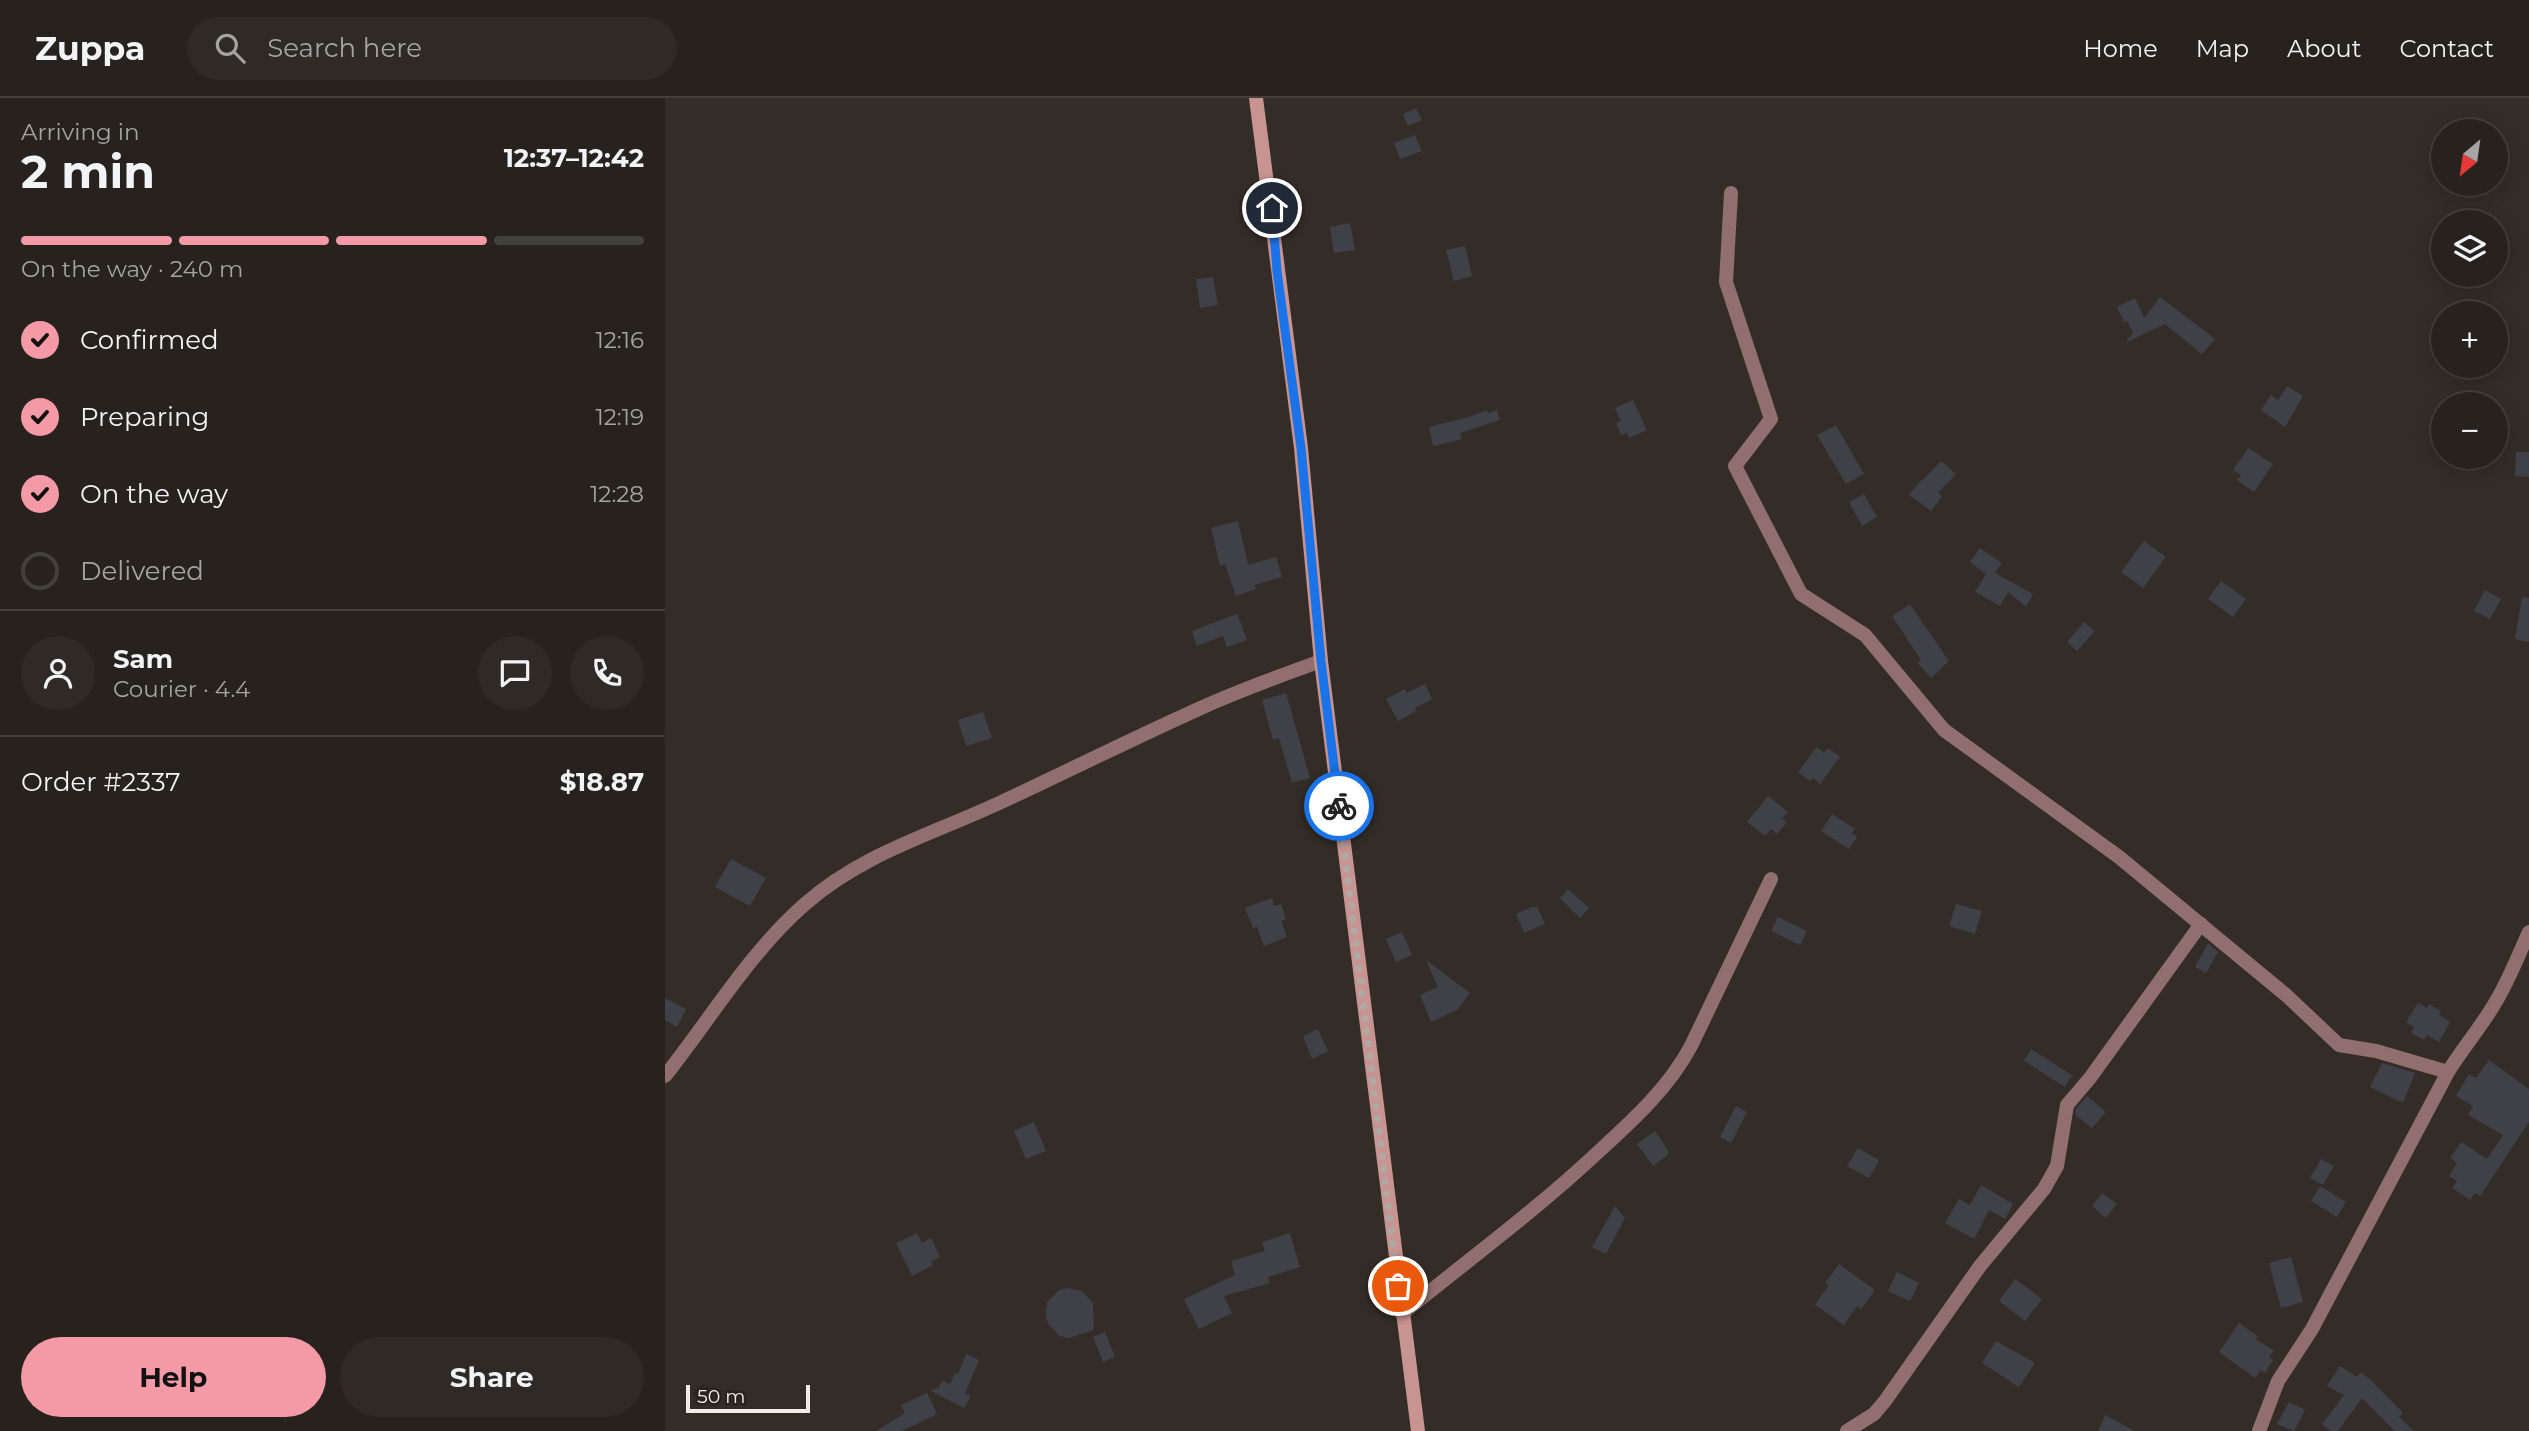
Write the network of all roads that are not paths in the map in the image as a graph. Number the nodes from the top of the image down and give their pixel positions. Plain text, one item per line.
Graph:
1 (1256, 98) edge
2 (1731, 193) dead end
3 (1321, 661) junction
4 (1772, 879) dead end
5 (2201, 924) junction
6 (2529, 932) edge
7 (2448, 1072) junction
8 (665, 1076) edge
9 (1402, 1314) junction
10 (1418, 1431) edge
11 (1847, 1431) edge
12 (2259, 1431) edge

1 - 3 main road
2 - 5 street
3 - 8 street
3 - 9 main road
4 - 9 street
5 - 7 street
5 - 11 street
6 - 7 street
7 - 12 street
9 - 10 main road

